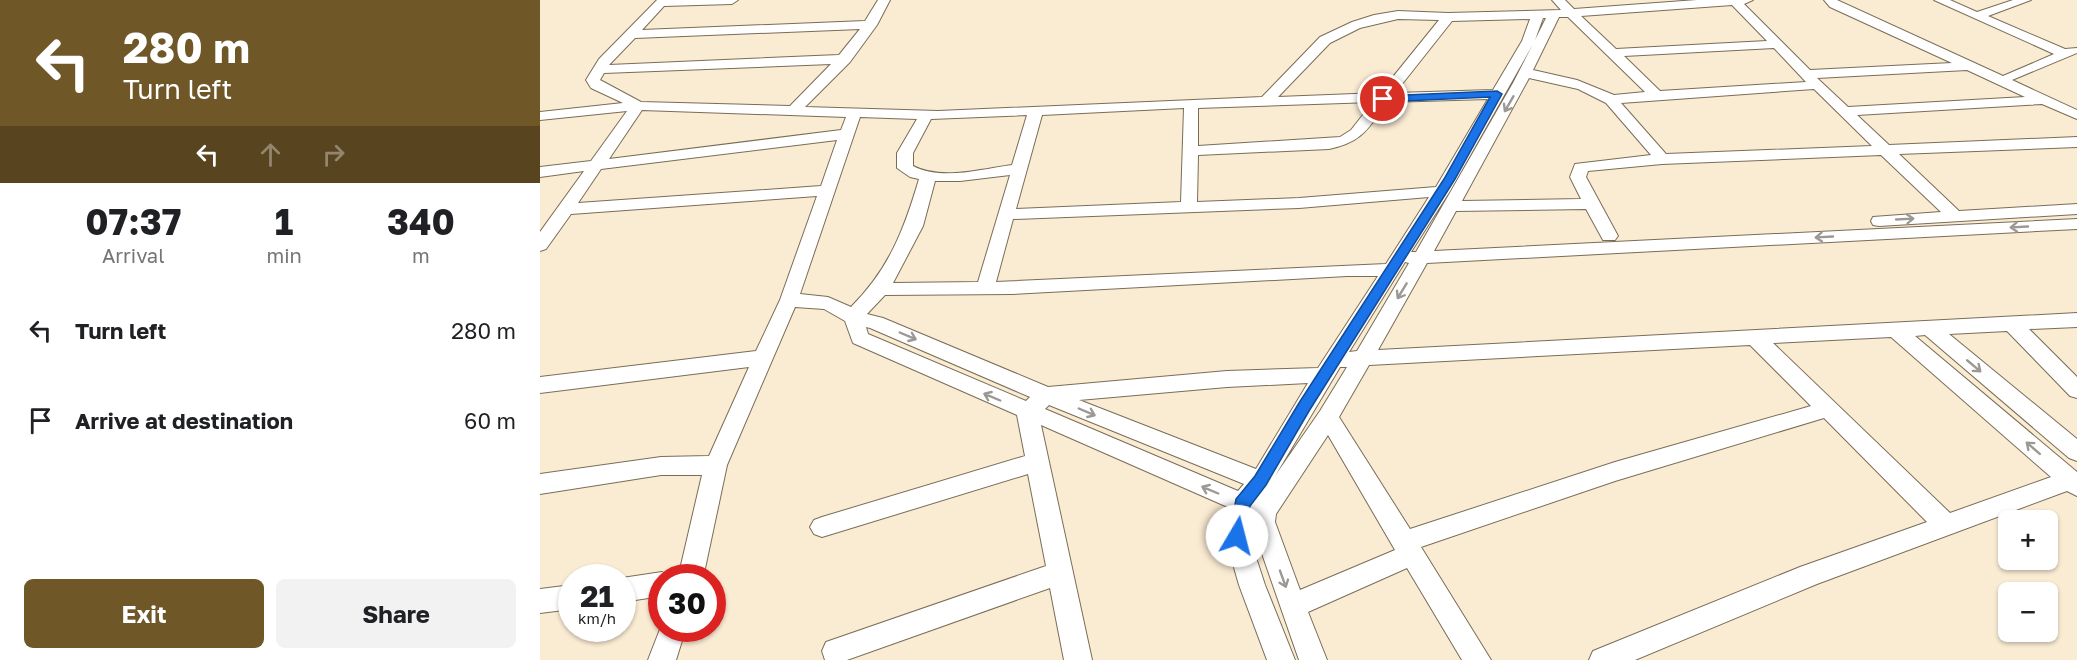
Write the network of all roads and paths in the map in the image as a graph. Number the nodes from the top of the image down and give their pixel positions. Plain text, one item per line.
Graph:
1 (732, 0) edge
2 (884, 0) edge
3 (1840, 0) edge
4 (1940, 0) edge
5 (2025, 0) edge
6 (662, 1) edge
7 (1741, 1) edge
8 (1556, 10) edge
9 (1977, 16) junction
10 (1448, 17) junction
11 (871, 25) junction
12 (630, 34) junction
13 (1779, 44) junction
14 (2072, 51) edge
15 (1612, 53) junction
16 (845, 59) junction
17 (1969, 66) junction
18 (599, 69) junction
19 (1526, 73) junction
20 (2009, 77) junction
21 (1812, 80) junction
22 (1497, 94) junction
23 (1655, 94) junction
24 (1383, 99) junction
25 (2043, 100) junction
26 (1265, 102) junction
27 (1615, 102) junction
28 (1191, 104) junction
29 (638, 106) junction
30 (2077, 107) edge
31 (793, 111) junction
32 (1036, 111) junction
33 (1846, 111) junction
34 (854, 114) junction
35 (926, 115) junction
36 (540, 116) edge
37 (2077, 116) edge
38 (847, 135) junction
39 (2077, 142) edge
40 (1884, 149) junction
41 (1190, 151) junction
42 (1662, 159) junction
43 (596, 166) junction
44 (1018, 169) junction
45 (540, 172) edge
46 (928, 176) junction
47 (828, 190) junction
48 (1446, 199) junction
49 (1592, 204) junction
50 (1189, 207) junction
51 (2077, 209) edge
52 (563, 213) junction
53 (1007, 214) junction
54 (1955, 216) junction
55 (540, 219) edge
56 (2077, 224) edge
57 (1608, 236) junction
58 (540, 245) edge
59 (1409, 256) junction
60 (880, 289) junction
61 (985, 289) junction
62 (789, 300) junction
63 (853, 317) junction
64 (2077, 320) edge
65 (2012, 324) junction
66 (1929, 328) junction
67 (1896, 330) junction
68 (1753, 336) junction
69 (763, 357) junction
70 (1361, 359) junction
71 (1329, 367) junction
72 (540, 385) edge
73 (2077, 390) edge
74 (1047, 395) junction
75 (1828, 409) junction
76 (1027, 412) junction
77 (1328, 417) junction
78 (2077, 452) edge
79 (1037, 462) junction
80 (716, 465) junction
81 (2074, 483) edge
82 (540, 484) edge
83 (1270, 484) junction
84 (1253, 508) junction
85 (1947, 526) junction
86 (822, 527) dead end
87 (1408, 548) junction
88 (693, 564) edge
89 (1060, 573) junction
90 (558, 599) edge
91 (540, 601) edge
92 (1293, 606) junction
93 (668, 642) edge
94 (835, 651) dead end
95 (662, 660) edge
96 (1078, 660) edge
97 (1281, 660) edge
98 (1313, 660) edge
99 (1477, 660) edge
100 (1604, 660) edge

1 - 6 street
2 - 11 street
3 - 17 street
3 - 20 street
4 - 9 street
5 - 9 street
6 - 12 street
7 - 8 street
7 - 13 street
8 - 10 street
8 - 15 street
8 - 19 street
8 - 22 street
9 - 14 street
10 - 24 street
10 - 26 street
11 - 12 street
11 - 16 street
12 - 18 street
13 - 15 street
13 - 21 street
14 - 20 street
15 - 23 street
16 - 18 street
16 - 31 street
17 - 21 street
17 - 25 street
18 - 29 street
19 - 27 street
19 -> 48 street
20 - 30 street
21 - 23 street
21 - 33 street
22 - 24 street
22 - 48 street
23 - 27 street
24 - 26 street
24 - 41 street
25 - 33 street
25 - 37 street
26 - 28 street
27 - 42 street
28 - 32 street
28 - 41 street
29 - 31 street
29 - 36 street
29 - 43 street
31 - 34 street
32 - 35 street
32 - 44 street
33 - 40 street
34 - 35 street
34 - 38 street
35 - 46 street
38 - 43 street
38 - 47 street
39 - 40 street
40 - 42 street
40 - 54 street
41 - 50 street
42 - 49 street
43 - 45 street
43 - 52 street
44 - 46 street
44 - 53 street
46 - 60 street
47 - 52 street
47 - 62 street
48 - 49 street
48 - 50 street
48 - 59 street
49 - 57 street
50 - 53 street
51 - 54 street
52 - 55 street
52 - 58 street
53 - 61 street
57 -> 54 street
56 -> 59 street
57 - 59 street
59 - 61 street
59 -> 70 street
59 - 71 street
60 - 61 street
60 - 63 street
62 - 63 street
62 - 69 street
63 -> 74 street
76 -> 63 street
64 - 65 street
65 - 66 street
65 - 73 street
66 - 67 street
66 -> 78 street
67 - 68 street
81 -> 67 street
68 - 70 street
68 - 75 street
69 - 72 street
69 - 80 street
70 - 71 street
70 - 77 street
71 - 74 street
71 - 83 street
74 - 76 street
74 -> 83 street
75 - 85 street
75 - 87 street
76 - 79 street
84 -> 76 street
77 - 83 street
77 - 87 street
79 - 86 street
79 - 89 street
80 - 82 street
80 - 88 street
81 - 85 street
83 - 84 street
84 -> 92 street
84 - 97 street
85 - 100 street
87 - 92 street
87 - 99 street
89 - 94 street
89 - 96 street
90 - 91 street
92 - 98 street
93 - 95 street

